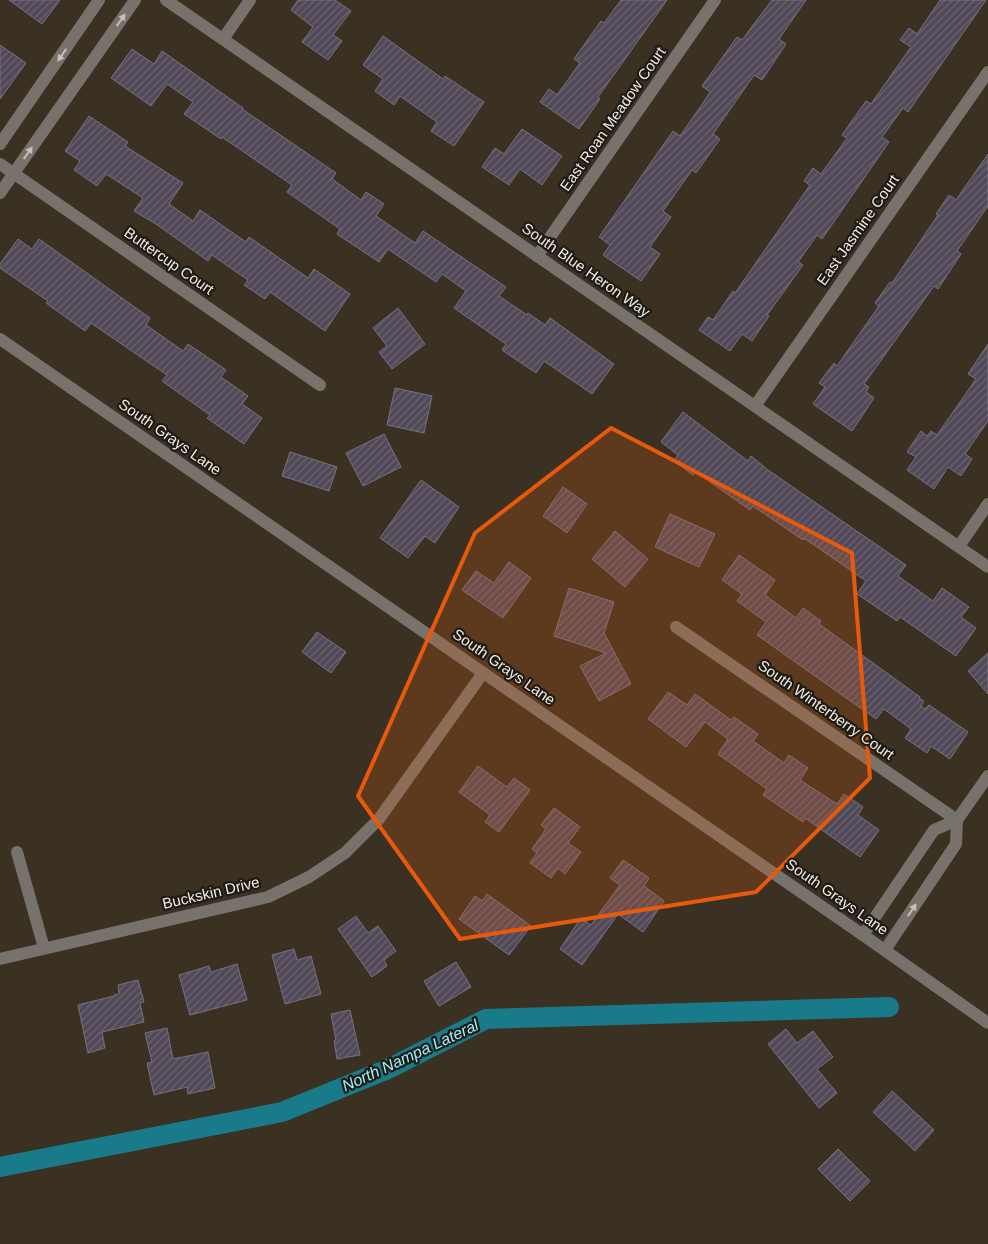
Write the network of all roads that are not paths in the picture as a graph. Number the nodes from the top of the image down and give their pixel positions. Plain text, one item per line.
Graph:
1 (99, 0) edge
2 (135, 0) edge
3 (166, 0) edge
4 (250, 0) edge
5 (715, 0) edge
6 (223, 39) junction
7 (988, 72) edge
8 (0, 144) edge
9 (0, 164) edge
10 (13, 174) junction
11 (0, 193) edge
12 (537, 256) junction
13 (0, 339) edge
14 (320, 385) dead end
15 (755, 406) junction
16 (988, 504) edge
17 (959, 546) junction
18 (988, 566) edge
19 (676, 627) dead end
20 (483, 673) junction
21 (988, 776) edge
22 (956, 820) junction
23 (17, 852) dead end
24 (863, 935) junction
25 (44, 948) junction
26 (885, 950) junction
27 (0, 959) edge
28 (988, 1023) edge

1 -> 8 street
10 -> 2 street
3 - 6 street, South Blue Heron Way
4 - 6 street
5 - 12 street, East Roan Meadow Court
6 - 12 street, South Blue Heron Way
7 - 15 street, East Jasmine Court
9 - 10 street, Buttercup Court
10 - 11 street
10 - 14 street, Buttercup Court
12 - 15 street, South Blue Heron Way
13 - 20 street, South Grays Lane
15 - 17 street, South Blue Heron Way
16 - 17 street
17 - 18 street, South Blue Heron Way
19 - 22 street, South Winterberry Court
20 - 24 street, South Grays Lane
20 - 25 street, Buckskin Drive
21 - 22 street
22 - 24 street
26 -> 22 street
23 - 25 street
24 - 26 street, South Grays Lane
25 - 27 street, Buckskin Drive
26 - 28 street, South Grays Lane

